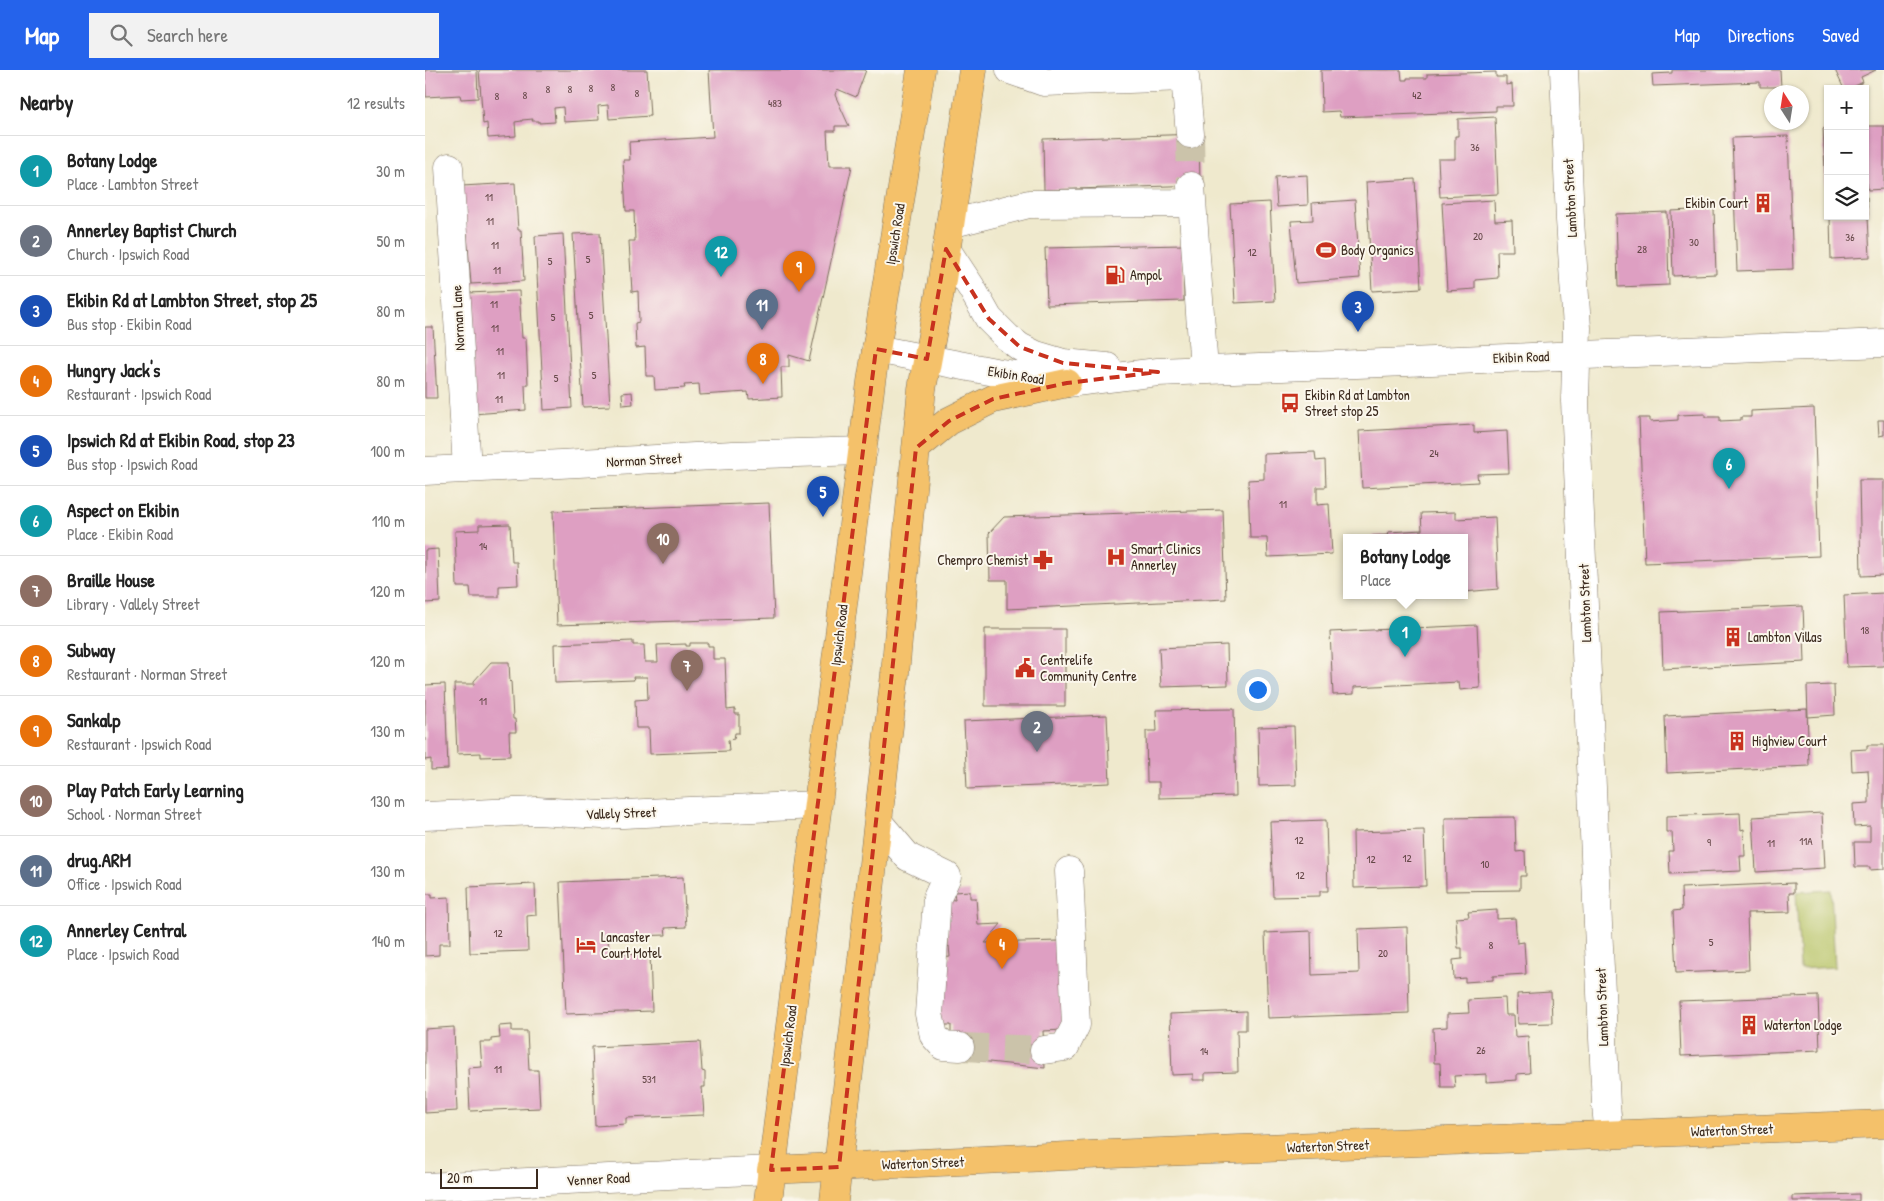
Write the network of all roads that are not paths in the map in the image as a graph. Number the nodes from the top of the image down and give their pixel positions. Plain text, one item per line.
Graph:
1 (921, 70) edge
2 (973, 70) edge
3 (1009, 70) edge
4 (1565, 70) edge
5 (1190, 134) tunnel mouth
6 (449, 166) dead end
7 (948, 237) junction
8 (1884, 343) edge
9 (876, 349) junction
10 (1577, 355) junction
11 (927, 359) junction
12 (1204, 370) junction
13 (1158, 372) junction
14 (1067, 383) junction
15 (916, 448) junction
16 (863, 451) junction
17 (467, 469) junction
18 (425, 471) edge
19 (817, 805) junction
20 (425, 816) edge
21 (879, 823) junction
22 (1069, 871) dead end
23 (960, 1047) tunnel mouth
24 (1044, 1050) tunnel mouth
25 (1884, 1124) edge
26 (1609, 1135) junction
27 (839, 1167) junction
28 (771, 1170) junction
29 (425, 1187) edge
30 (768, 1201) edge
31 (834, 1201) edge

1 - 9 main road, Ipswich Road
2 - 7 main road
3 - 5 street
4 - 10 street, Lambton Street
6 - 17 street, Norman Lane
7 - 11 main road
7 - 12 street
7 - 13 street, Ekibin Road
8 - 10 street, Ekibin Road
9 - 11 street, Ekibin Road
9 - 16 main road, Ipswich Road
10 - 12 street, Ekibin Road
10 - 26 street, Lambton Street
11 - 14 street, Ekibin Road
11 - 15 main road
12 - 13 street, Ekibin Road
13 - 14 street, Ekibin Road
14 - 15 main road
15 - 21 main road
16 - 17 street, Norman Street
16 - 19 main road, Ipswich Road
17 - 18 street, Norman Street
19 - 20 street, Vallely Street
19 - 28 main road, Ipswich Road
21 - 23 street
21 - 27 main road
22 - 24 street
25 - 26 main road, Waterton Street
26 - 27 main road, Waterton Street
27 - 28 main road, Waterton Street
27 - 31 main road
28 - 29 street, Venner Road
28 - 30 main road, Ipswich Road

